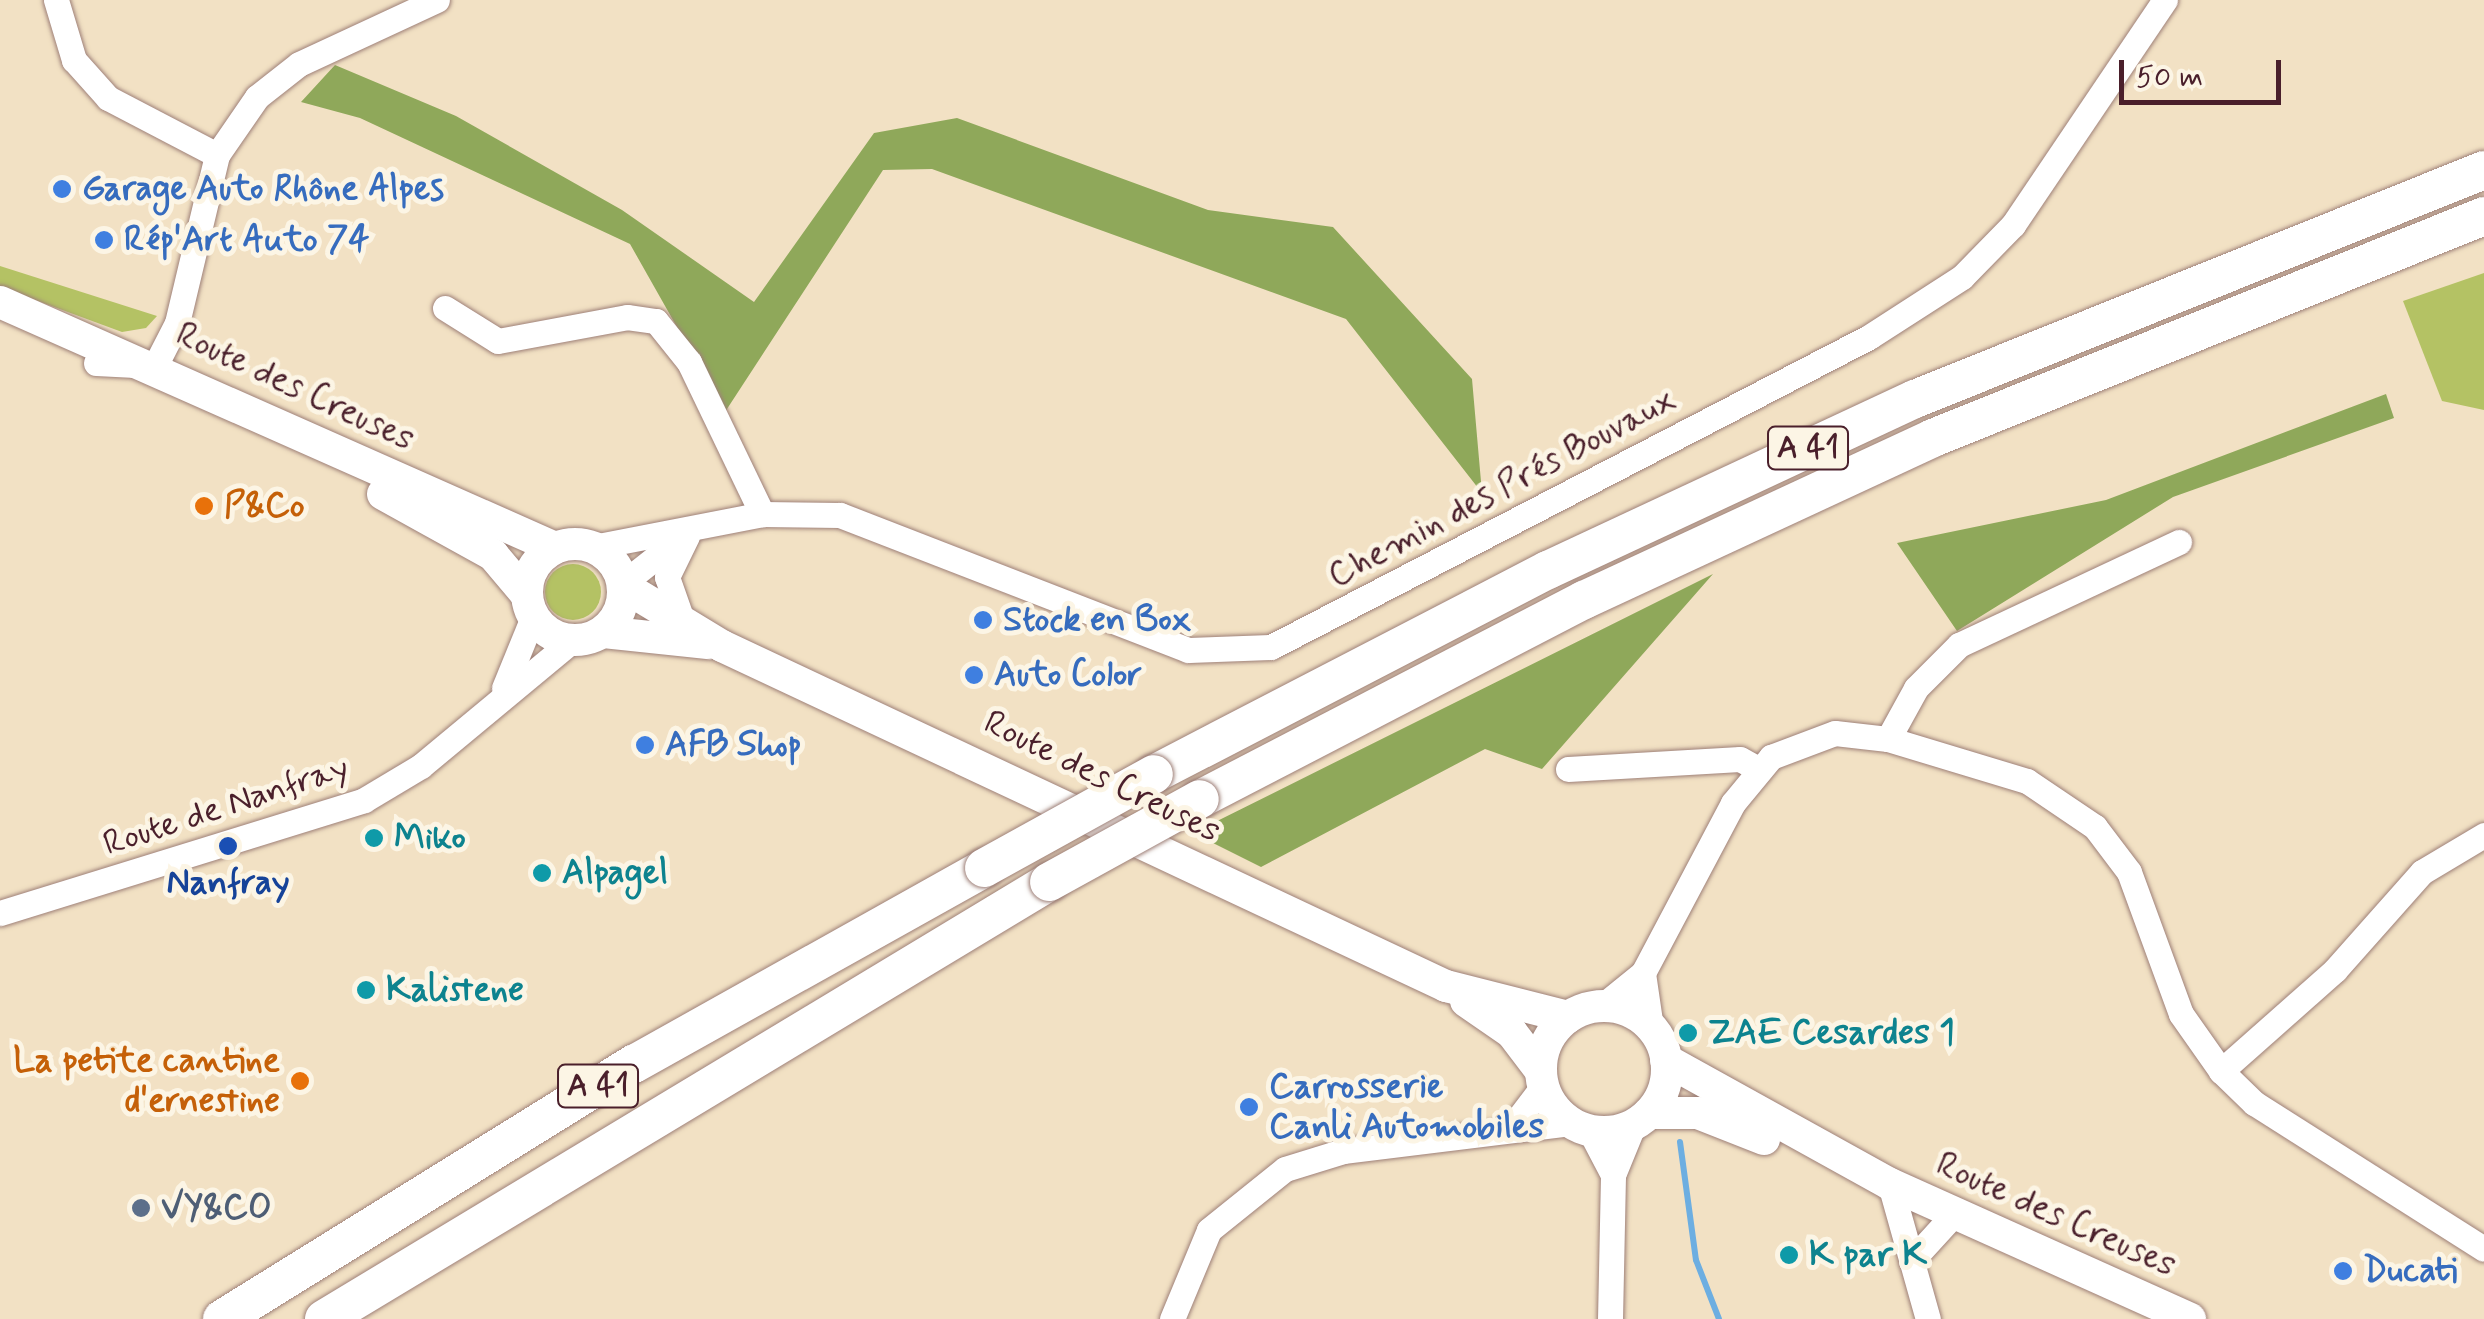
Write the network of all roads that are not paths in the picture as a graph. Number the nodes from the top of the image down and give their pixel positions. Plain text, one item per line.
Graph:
1 (56, 0) edge
2 (437, 0) edge
3 (2165, 0) edge
4 (218, 155) junction
5 (2484, 170) edge
6 (2484, 216) edge
7 (0, 302) edge
8 (445, 308) dead end
9 (0, 323) edge
10 (145, 373) junction
11 (762, 514) junction
12 (725, 521) junction
13 (688, 534) junction
14 (2179, 542) dead end
15 (555, 548) junction
16 (593, 548) junction
17 (623, 585) junction
18 (530, 605) junction
19 (681, 617) junction
20 (588, 636) junction
21 (722, 646) junction
22 (522, 671) junction
23 (1888, 739) junction
24 (1568, 769) dead end
25 (1758, 769) junction
26 (2484, 834) edge
27 (0, 914) edge
28 (1643, 972) junction
29 (1446, 986) junction
30 (1602, 1006) junction
31 (1568, 1017) junction
32 (1651, 1028) junction
33 (2256, 1042) junction
34 (1666, 1060) junction
35 (2221, 1071) junction
36 (1542, 1079) junction
37 (2256, 1104) junction
38 (1641, 1120) junction
39 (1580, 1127) junction
40 (1511, 1128) junction
41 (1614, 1174) junction
42 (1890, 1184) junction
43 (1954, 1214) junction
44 (2484, 1250) edge
45 (1912, 1262) junction
46 (222, 1319) edge
47 (324, 1319) edge
48 (1172, 1319) edge
49 (1610, 1319) edge
50 (1928, 1319) edge
51 (2190, 1319) edge

1 - 4 street
2 - 4 street
3 - 11 street, Chemin des Prés Bouvaux
4 - 10 street
5 - 46 highway, A 41, bridge
6 - 47 highway, A 41, bridge
7 - 10 main road, Route des Creuses
8 - 11 street
9 - 10 main road, Route des Creuses
10 - 15 main road, Route des Creuses
10 - 18 main road, Route des Creuses
11 - 12 street, Chemin des Prés Bouvaux
12 - 13 street
12 - 16 street
13 - 17 street
13 - 19 street
14 - 23 street
15 - 16 main road
15 - 18 main road
16 - 17 main road
17 - 19 main road, Route des Creuses
17 - 20 main road
18 - 20 main road
18 - 22 street, Route de Nanfray
19 - 21 main road, Route des Creuses
20 - 21 main road, Route des Creuses
20 - 22 street, Route de Nanfray
21 - 29 main road, Route des Creuses
22 - 27 street, Route de Nanfray
23 - 25 street
23 - 35 street
24 - 25 street
25 - 28 street
26 - 33 street
28 - 30 street
28 - 32 street
29 - 31 main road, Route des Creuses
29 - 36 main road, Route des Creuses
30 - 31 main road
30 - 32 main road
31 - 36 main road
32 - 34 main road
33 - 35 street
33 - 37 street
34 - 38 main road
34 - 42 main road, Route des Creuses
35 - 37 street
36 - 39 main road
36 - 40 street
37 - 44 street
38 - 39 main road
38 - 41 street
38 - 42 main road, Route des Creuses
39 - 40 street
39 - 41 street
40 - 48 street
41 - 49 street
42 - 43 main road, Route des Creuses
42 - 45 street
43 - 45 street
43 - 51 main road, Route des Creuses
45 - 50 street

